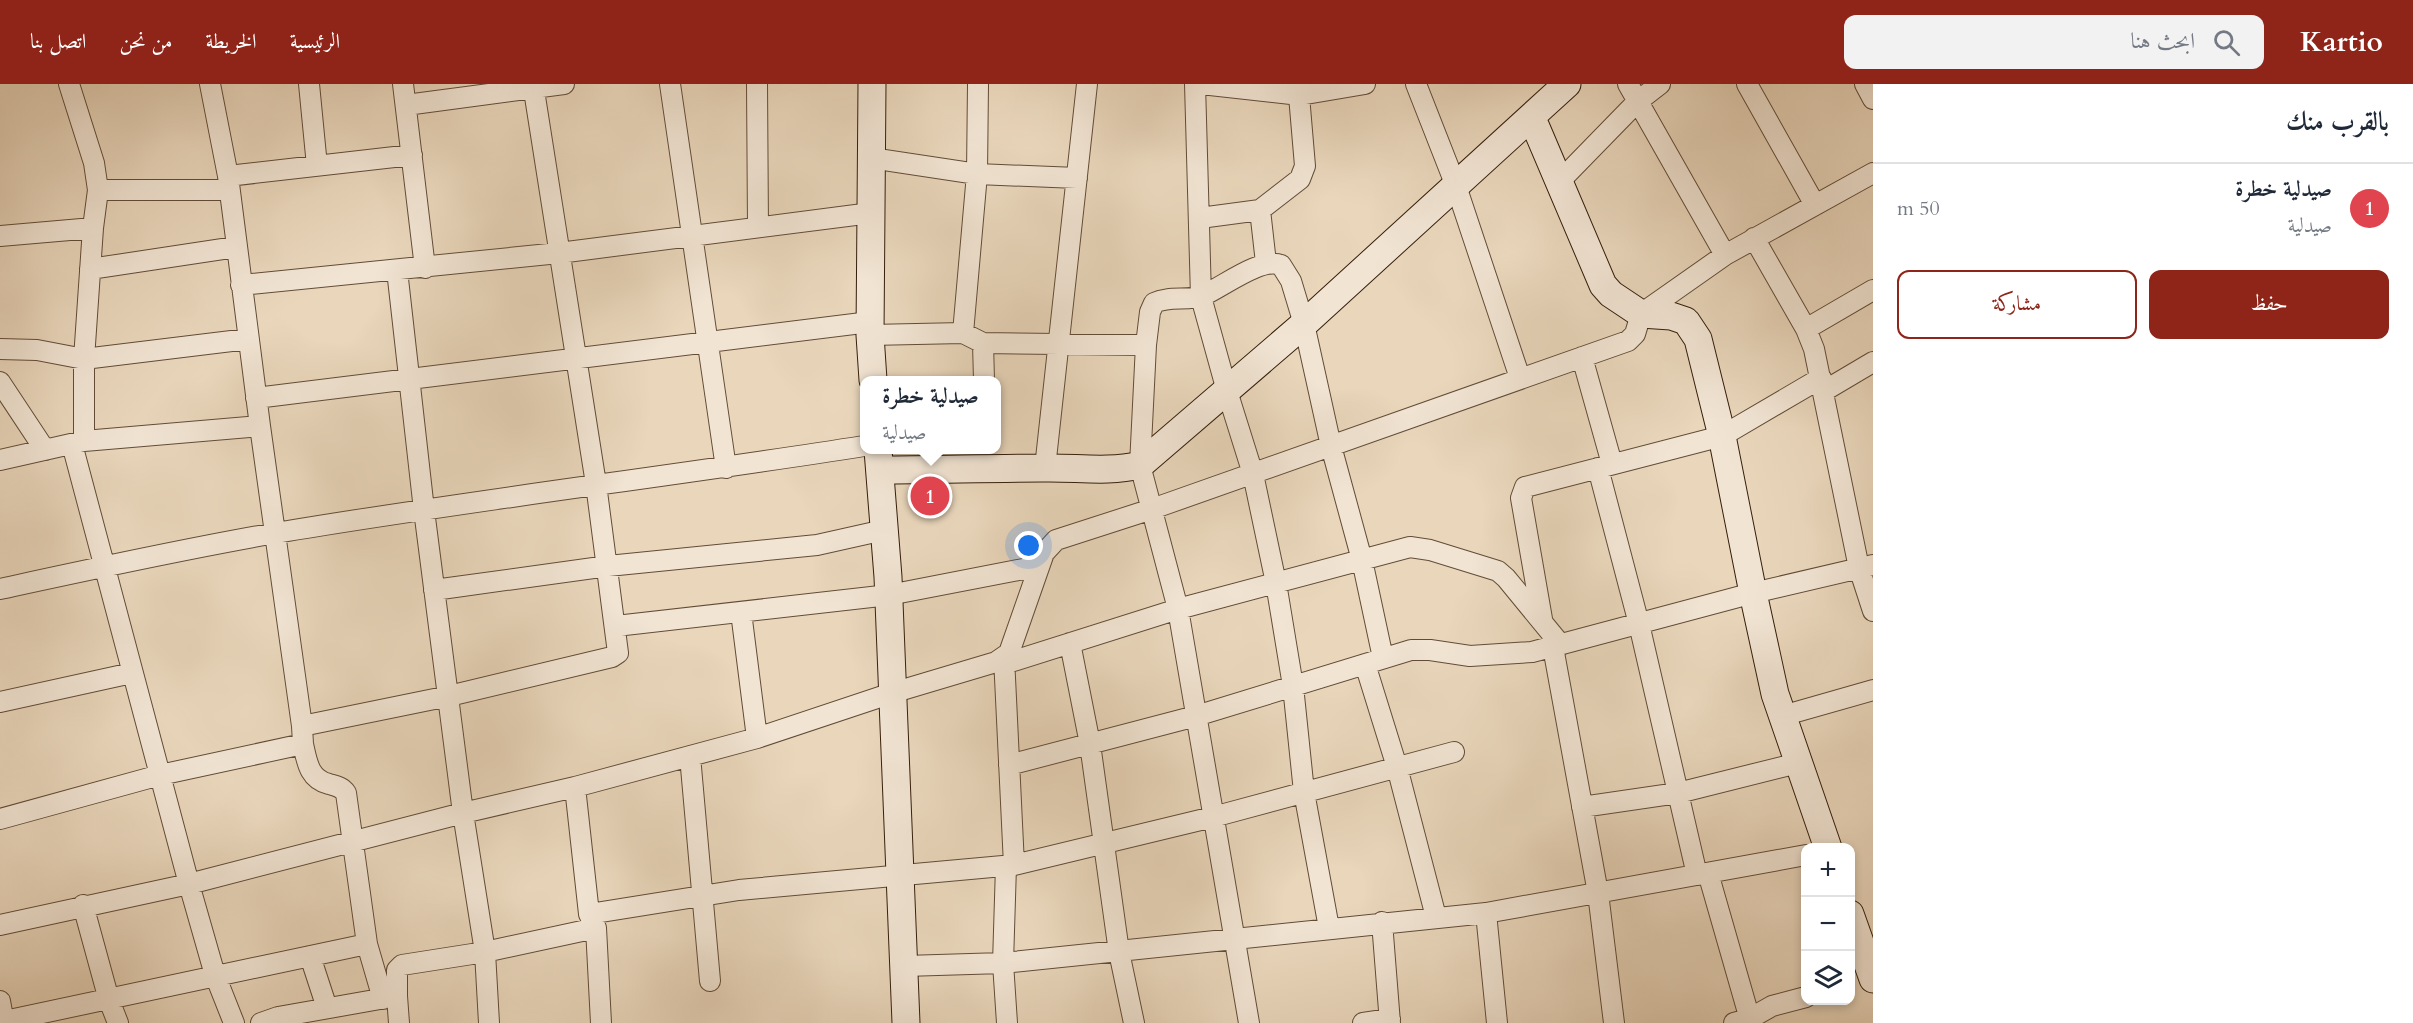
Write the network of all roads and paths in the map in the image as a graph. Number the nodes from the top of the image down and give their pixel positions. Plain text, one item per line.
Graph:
1 (69, 84) edge
2 (210, 84) edge
3 (309, 84) edge
4 (403, 84) edge
5 (564, 84) edge
6 (670, 84) edge
7 (758, 84) edge
8 (872, 84) edge
9 (978, 84) edge
10 (1087, 84) edge
11 (1195, 84) edge
12 (1201, 84) edge
13 (1365, 84) edge
14 (1416, 84) edge
15 (1628, 84) edge
16 (1660, 84) edge
17 (1747, 84) edge
18 (1865, 84) edge
19 (533, 86) edge
20 (1299, 89) edge
21 (1554, 89) edge
22 (1873, 99) edge
23 (1638, 101) junction
24 (406, 105) junction
25 (1532, 118) junction
26 (412, 155) junction
27 (872, 158) junction
28 (317, 166) junction
29 (1873, 172) edge
30 (977, 174) junction
31 (1077, 178) junction
32 (1559, 182) junction
33 (229, 183) junction
34 (1456, 186) junction
35 (98, 190) junction
36 (1815, 205) junction
37 (1260, 210) junction
38 (871, 213) junction
39 (1200, 218) junction
40 (758, 227) junction
41 (93, 228) junction
42 (0, 236) edge
43 (691, 236) junction
44 (1754, 238) junction
45 (236, 246) junction
46 (560, 253) junction
47 (1725, 255) junction
48 (1266, 263) junction
49 (426, 268) junction
50 (90, 269) junction
51 (397, 270) junction
52 (241, 285) junction
53 (1873, 290) edge
54 (1201, 297) junction
55 (1641, 314) junction
56 (1304, 324) junction
57 (870, 328) junction
58 (1806, 329) junction
59 (963, 333) junction
60 (248, 339) junction
61 (707, 343) junction
62 (983, 344) junction
63 (1146, 345) junction
64 (1058, 346) junction
65 (0, 349) edge
66 (576, 357) junction
67 (1582, 357) junction
68 (84, 359) junction
69 (1873, 362) edge
70 (873, 376) edge
71 (984, 376) edge
72 (408, 378) junction
73 (1520, 378) junction
74 (0, 382) edge
75 (1822, 384) junction
76 (1227, 391) junction
77 (256, 398) junction
78 (260, 426) junction
79 (1722, 436) junction
80 (78, 442) junction
81 (1331, 446) junction
82 (860, 447) edge
83 (45, 450) junction
84 (0, 460) edge
85 (879, 460) edge
86 (987, 460) edge
87 (1140, 465) junction
88 (1605, 466) junction
89 (726, 468) junction
90 (1044, 468) junction
91 (1253, 474) junction
92 (596, 484) junction
93 (1152, 509) junction
94 (423, 510) junction
95 (884, 530) junction
96 (274, 533) junction
97 (1362, 560) junction
98 (608, 566) junction
99 (1039, 566) junction
100 (104, 567) junction
101 (1866, 567) edge
102 (1276, 583) junction
103 (0, 589) edge
104 (434, 590) junction
105 (1753, 593) junction
106 (889, 595) junction
107 (1178, 609) junction
108 (1873, 611) edge
109 (741, 612) junction
110 (1542, 622) junction
111 (1639, 624) junction
112 (616, 626) junction
113 (1070, 643) junction
114 (1557, 646) junction
115 (1004, 661) junction
116 (1374, 661) junction
117 (132, 673) junction
118 (1293, 686) junction
119 (1873, 690) edge
120 (892, 693) junction
121 (449, 696) junction
122 (0, 702) edge
123 (1196, 716) junction
124 (1782, 716) junction
125 (303, 735) junction
126 (757, 738) junction
127 (1090, 744) junction
128 (1454, 752) dead end
129 (690, 756) junction
130 (1798, 763) junction
131 (1009, 765) junction
132 (1396, 767) junction
133 (160, 775) junction
134 (575, 787) junction
135 (1304, 792) junction
136 (1678, 793) junction
137 (1582, 807) junction
138 (464, 813) junction
139 (1213, 817) junction
140 (0, 819) edge
141 (353, 841) junction
142 (1825, 843) edge
143 (1104, 844) junction
144 (1801, 856) edge
145 (1010, 866) junction
146 (1702, 874) junction
147 (900, 876) junction
148 (189, 884) junction
149 (1598, 893) junction
150 (703, 896) junction
151 (83, 905) junction
152 (1486, 913) junction
153 (1436, 917) junction
154 (592, 921) junction
155 (1382, 922) junction
156 (1855, 922) edge
157 (0, 924) edge
158 (1329, 928) junction
159 (1234, 938) junction
160 (367, 944) junction
161 (1867, 944) edge
162 (485, 951) junction
163 (1119, 952) junction
164 (310, 956) junction
165 (1003, 963) junction
166 (905, 966) junction
167 (215, 975) junction
168 (1873, 979) edge
169 (710, 981) dead end
170 (390, 997) junction
171 (1801, 998) edge
172 (109, 1000) junction
173 (0, 1001) edge
174 (327, 1008) junction
175 (273, 1021) edge
176 (1390, 1021) edge
177 (3, 1022) edge
178 (1745, 1022) edge
179 (118, 1023) edge
180 (234, 1023) edge
181 (399, 1023) edge
182 (489, 1023) edge
183 (601, 1023) edge
184 (906, 1023) edge
185 (1007, 1023) edge
186 (1134, 1023) edge
187 (1249, 1023) edge
188 (1363, 1023) edge
189 (1497, 1023) edge
190 (1614, 1023) edge

1 - 35 street
2 - 33 street
3 - 28 street
4 - 24 street
5 - 19 street
6 - 43 street
7 - 40 street
8 - 27 street
9 - 30 street
10 - 31 street
11 - 39 street
12 - 20 street
13 - 20 street
14 - 34 street
15 - 23 street
16 - 23 street
17 - 36 street
18 - 22 street
19 - 24 street
19 - 46 street
20 - 37 street
21 - 25 street
23 - 32 street
23 - 47 street
24 - 26 street
25 - 32 street
25 - 34 street
26 - 28 street
26 - 49 street
27 - 30 street
27 - 38 street
28 - 33 street
29 - 36 street
30 - 31 street
30 - 59 street
31 - 64 street
32 - 55 street
33 - 35 street
33 - 45 street
34 - 56 street
34 - 73 street
35 - 41 street
36 - 44 street
37 - 39 street
37 - 48 street
38 - 40 street
38 - 57 street
39 - 54 street
40 - 43 street
41 - 42 street
41 - 50 street
43 - 46 street
43 - 61 street
44 - 47 street
44 - 58 street
45 - 50 street
45 - 52 street
46 - 49 street
46 - 66 street
47 - 55 street
48 - 54 street
48 - 56 street
49 - 51 street
50 - 68 street
51 - 52 street
51 - 72 street
52 - 60 street
53 - 58 street
54 - 63 street
54 - 76 street
55 - 67 street
55 - 79 street
56 - 76 street
56 - 81 street
57 - 59 street
57 - 61 street
57 - 70 street
58 - 75 street
59 - 62 street
60 - 68 street
60 - 77 street
61 - 66 street
61 - 89 street
62 - 64 street
62 - 71 street
63 - 64 street
63 - 87 street
64 - 90 street
65 - 68 street
66 - 72 street
66 - 92 street
67 - 73 street
67 - 88 street
68 - 80 street
69 - 75 street
72 - 77 street
72 - 94 street
73 - 81 street
74 - 83 street
75 - 79 street
75 - 101 street
76 - 87 street
76 - 91 street
77 - 78 street
78 - 80 street
78 - 96 street
79 - 88 street
79 - 105 street
80 - 83 street
80 - 100 street
81 - 91 street
81 - 97 street
82 - 89 street
83 - 84 street
85 - 86 street
85 - 95 street
86 - 90 street
87 - 90 street
87 - 93 street
88 - 110 street
88 - 111 street
89 - 92 street
91 - 93 street
91 - 102 street
92 - 94 street
92 - 98 street
93 - 99 street
93 - 107 street
94 - 96 street
94 - 104 street
95 - 98 street
95 - 106 street
96 - 100 street
96 - 125 street
97 - 102 street
97 - 110 street
97 - 116 street
98 - 104 street
98 - 112 street
99 - 106 street
99 - 115 street
100 - 103 street
100 - 117 street
101 - 105 street
101 - 108 street
102 - 107 street
102 - 118 street
104 - 121 street
105 - 111 street
105 - 124 street
106 - 109 street
106 - 120 street
107 - 113 street
107 - 123 street
109 - 112 street
109 - 126 street
110 - 114 street
111 - 114 street
111 - 136 street
112 - 121 street
113 - 115 street
113 - 127 street
114 - 116 street
114 - 137 street
115 - 120 street
115 - 131 street
116 - 118 street
116 - 132 street
117 - 122 street
117 - 133 street
118 - 123 street
118 - 135 street
119 - 124 street
120 - 126 street
120 - 147 street
121 - 125 street
121 - 138 street
123 - 127 street
123 - 139 street
124 - 130 street
125 - 133 street
125 - 141 street
126 - 129 street
127 - 131 street
127 - 143 street
128 - 132 street
129 - 134 street
129 - 150 street
130 - 136 street
130 - 142 street
131 - 145 street
132 - 135 street
132 - 153 street
133 - 140 street
133 - 148 street
134 - 138 street
134 - 154 street
135 - 139 street
135 - 158 street
136 - 137 street
136 - 146 street
137 - 149 street
138 - 141 street
138 - 162 street
139 - 143 street
139 - 159 street
141 - 148 street
141 - 160 street
143 - 145 street
143 - 163 street
144 - 146 street
145 - 147 street
145 - 165 street
146 - 149 street
146 - 178 street
147 - 150 street
147 - 166 street
148 - 151 street
148 - 167 street
149 - 152 street
149 - 190 street
150 - 154 street
150 - 169 street
151 - 157 street
151 - 172 street
152 - 153 street
152 - 189 street
153 - 155 street
154 - 162 street
154 - 183 street
155 - 158 street
155 - 176 street
156 - 161 street
158 - 159 street
159 - 163 street
159 - 187 street
160 - 164 street
160 - 170 street
161 - 168 street
162 - 170 street
162 - 182 street
163 - 165 street
163 - 186 street
164 - 167 street
164 - 174 street
165 - 166 street
165 - 185 street
166 - 184 street
167 - 172 street
167 - 180 street
170 - 174 street
170 - 181 street
171 - 178 street
172 - 177 street
172 - 179 street
173 - 177 street
174 - 175 street
176 - 188 street

